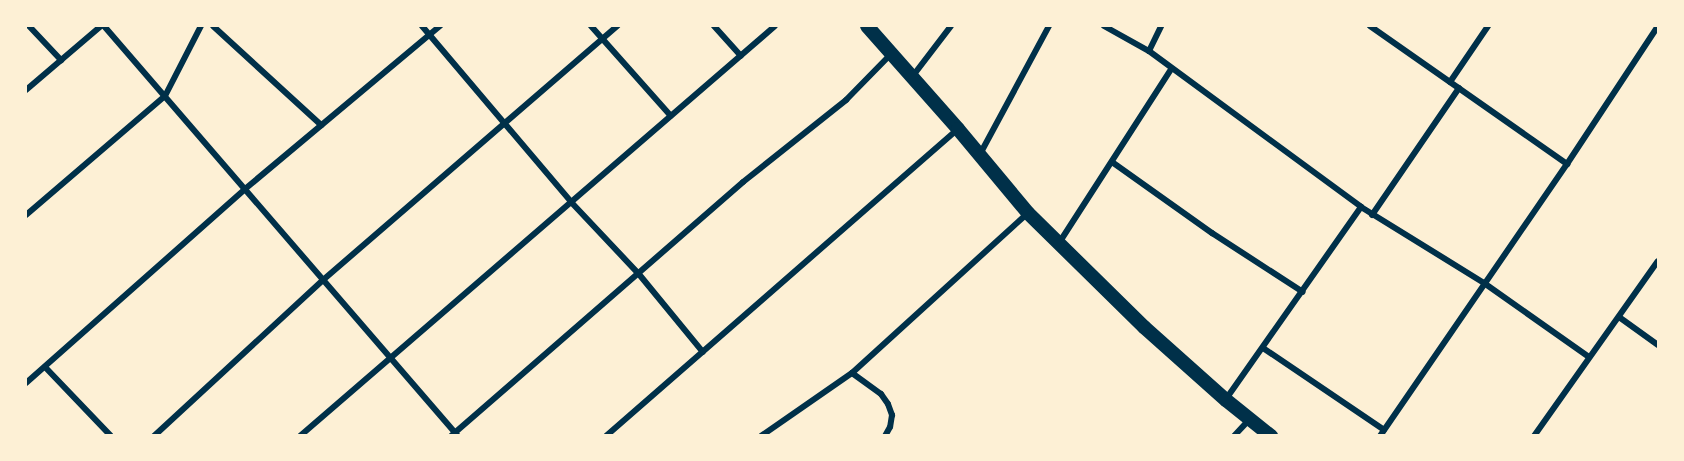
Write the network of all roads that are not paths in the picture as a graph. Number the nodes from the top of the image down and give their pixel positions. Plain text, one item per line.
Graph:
1 (29, 26) edge
2 (102, 26) edge
3 (201, 26) edge
4 (213, 26) edge
5 (422, 26) edge
6 (440, 26) edge
7 (591, 26) edge
8 (616, 26) edge
9 (714, 26) edge
10 (775, 26) edge
11 (867, 26) edge
12 (951, 26) edge
13 (1049, 26) edge
14 (1104, 26) edge
15 (1161, 26) edge
16 (1370, 26) edge
17 (1488, 26) edge
18 (1655, 27) edge
19 (430, 34) junction
20 (602, 38) junction
21 (1149, 51) junction
22 (891, 54) junction
23 (741, 56) junction
24 (61, 60) junction
25 (1171, 69) junction
26 (912, 78) junction
27 (1449, 82) junction
28 (1459, 88) junction
29 (26, 90) edge
30 (165, 96) junction
31 (671, 116) junction
32 (503, 123) junction
33 (321, 125) junction
34 (958, 129) junction
35 (979, 157) junction
36 (1112, 162) junction
37 (1567, 164) junction
38 (245, 189) junction
39 (571, 202) junction
40 (1361, 207) junction
41 (1028, 213) junction
42 (1372, 214) junction
43 (26, 215) edge
44 (1059, 244) junction
45 (1659, 261) edge
46 (638, 273) junction
47 (323, 280) junction
48 (1484, 283) junction
49 (1303, 292) junction
50 (1619, 317) junction
51 (1659, 345) edge
52 (1263, 348) junction
53 (703, 352) junction
54 (1589, 357) junction
55 (390, 358) junction
56 (45, 366) junction
57 (852, 373) junction
58 (26, 383) edge
59 (1226, 400) junction
60 (1249, 419) junction
61 (1382, 433) edge
62 (455, 434) edge
63 (111, 435) edge
64 (154, 435) edge
65 (300, 435) edge
66 (606, 435) edge
67 (761, 435) edge
68 (885, 435) edge
69 (1234, 435) edge
70 (1271, 435) edge
71 (1534, 435) edge

1 - 24 street
2 - 24 street
2 - 30 street
3 - 30 street
4 - 33 street
5 - 19 street
6 - 19 street
7 - 20 street
8 - 20 street
9 - 23 street
10 - 23 street
11 - 22 main road
12 - 26 street
13 - 35 street
14 - 21 street
15 - 21 street
16 - 27 street
17 - 27 street
18 - 37 street
19 - 32 street
19 - 33 street
20 - 31 street
20 - 32 street
21 - 25 street
22 - 26 main road
22 - 46 street
23 - 31 street
24 - 29 street
25 - 36 street
25 - 40 street
26 - 34 main road
27 - 28 street
28 - 37 street
28 - 42 street
30 - 38 street
30 - 43 street
31 - 39 street
32 - 39 street
32 - 47 street
33 - 38 street
34 - 35 main road
34 - 53 street
35 - 41 main road
36 - 44 street
36 - 49 street
37 - 48 street
38 - 47 street
38 - 56 street
39 - 46 street
39 - 55 street
40 - 42 street
40 - 49 street
41 - 44 main road
41 - 57 street
42 - 48 street
44 - 59 main road
45 - 50 street
46 - 53 street
46 - 62 street
47 - 55 street
47 - 64 street
48 - 54 street
48 - 61 street
49 - 52 street
50 - 51 street
50 - 54 street
52 - 59 street
52 - 61 street
53 - 66 street
54 - 71 street
55 - 62 street
55 - 65 street
56 - 58 street
56 - 63 street
57 - 67 street
57 - 68 street
59 - 60 main road
60 - 69 street
60 - 70 main road

